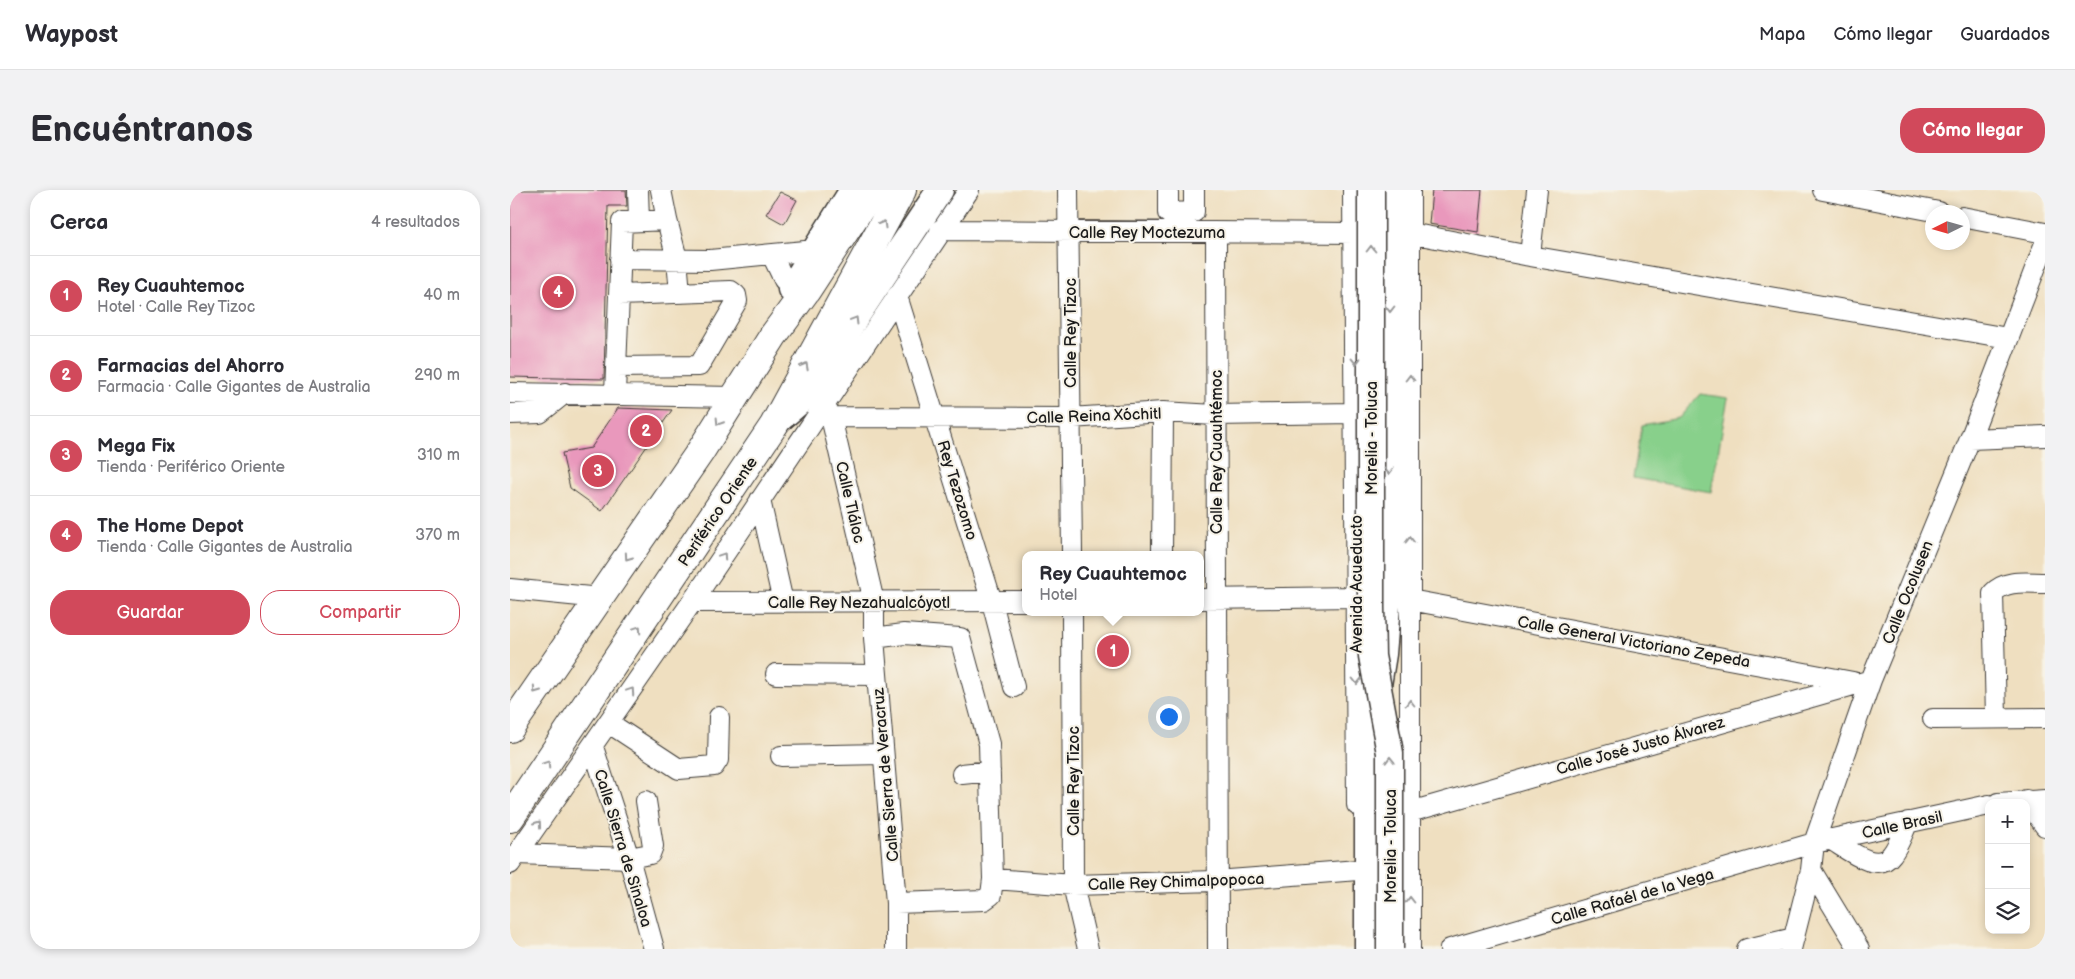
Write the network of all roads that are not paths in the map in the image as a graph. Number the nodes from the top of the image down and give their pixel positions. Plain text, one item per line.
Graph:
1 (638, 190) edge
2 (661, 190) edge
3 (841, 190) edge
4 (853, 190) edge
5 (872, 190) edge
6 (902, 190) edge
7 (940, 190) edge
8 (969, 190) edge
9 (1068, 190) edge
10 (1168, 190) edge
11 (1194, 190) edge
12 (1353, 190) edge
13 (1371, 190) edge
14 (1390, 190) edge
15 (1410, 190) edge
16 (1537, 190) edge
17 (1823, 190) edge
18 (1925, 209) edge
19 (1970, 219) edge
20 (667, 220) junction
21 (639, 221) junction
22 (940, 230) junction
23 (1069, 232) junction
24 (1216, 233) junction
25 (1354, 233) junction
26 (1410, 233) junction
27 (2045, 233) edge
28 (2045, 242) edge
29 (805, 251) junction
30 (772, 255) junction
31 (1530, 256) junction
32 (620, 259) junction
33 (677, 259) junction
34 (784, 280) junction
35 (680, 293) junction
36 (619, 295) junction
37 (897, 296) junction
38 (780, 308) junction
39 (772, 336) junction
40 (2008, 338) junction
41 (616, 367) junction
42 (510, 393) edge
43 (565, 393) junction
44 (615, 394) junction
45 (734, 397) junction
46 (822, 404) junction
47 (1163, 412) junction
48 (510, 414) edge
49 (1356, 414) junction
50 (1215, 415) junction
51 (935, 417) junction
52 (1070, 418) junction
53 (774, 425) junction
54 (2045, 436) edge
55 (1970, 439) junction
56 (760, 500) junction
57 (1072, 551) edge
58 (1162, 551) edge
59 (2045, 583) edge
60 (510, 589) edge
61 (1356, 597) junction
62 (600, 598) junction
63 (1208, 599) edge
64 (1410, 600) junction
65 (1022, 601) edge
66 (692, 602) junction
67 (783, 602) junction
68 (874, 602) junction
69 (992, 602) junction
70 (1072, 616) edge
71 (874, 638) junction
72 (776, 674) dead end
73 (877, 675) junction
74 (1864, 681) junction
75 (1014, 687) dead end
76 (719, 717) dead end
77 (1996, 718) junction
78 (2045, 718) edge
79 (1933, 719) dead end
80 (512, 721) edge
81 (609, 723) junction
82 (593, 747) junction
83 (884, 754) junction
84 (782, 756) dead end
85 (990, 771) junction
86 (962, 774) dead end
87 (2035, 800) edge
88 (646, 801) dead end
89 (1985, 806) edge
90 (1410, 812) junction
91 (510, 818) edge
92 (1908, 822) junction
93 (2045, 826) edge
94 (1822, 841) junction
95 (629, 858) junction
96 (513, 859) edge
97 (1358, 870) junction
98 (1811, 870) junction
99 (994, 879) junction
100 (1216, 881) junction
101 (1073, 885) junction
102 (896, 903) junction
103 (1792, 944) edge
104 (654, 949) edge
105 (896, 949) edge
106 (1088, 949) edge
107 (1218, 949) edge
108 (1357, 949) edge
109 (1368, 949) edge
110 (1390, 949) edge
111 (1410, 949) edge
112 (1454, 949) edge
113 (1747, 949) edge
114 (1859, 949) edge

1 - 21 street
2 - 20 street
3 - 29 street
4 - 38 main road
5 - 39 highway
53 -> 6 highway, Periférico Oriente
46 -> 7 main road
8 - 22 street
9 - 23 street, Calle Rey Tizoc
10 - 11 street
12 - 25 street, Avenida Acueducto
110 -> 13 main road, Morelia - Toluca, bridge
14 -> 109 main road, Morelia - Toluca, bridge
15 - 26 street
16 - 31 street
17 - 18 street
19 - 27 street
20 - 21 street
20 - 33 street
21 - 32 street
22 - 23 street, Calle Rey Moctezuma
22 - 37 street
23 - 24 street, Calle Rey Moctezuma
23 - 52 street, Calle Rey Tizoc
24 - 25 street, Calle Rey Moctezuma
24 - 50 street, Calle Rey Cuauhtémoc
25 -> 49 street, Avenida Acueducto
26 - 31 street
64 -> 26 street
28 - 40 street, Calle Ocolusen
29 - 30 street
29 - 34 street
30 - 33 street
30 - 34 street
31 - 40 street
32 - 33 street
32 - 36 street
33 - 35 street
34 - 38 street
35 - 36 street
35 - 41 street
36 - 41 street
37 - 46 street
37 - 51 street, Rey Tezozomo
38 - 39 main road
39 - 45 highway
40 - 55 street, Calle Ocolusen
41 - 44 street
42 - 43 street
43 - 44 street
43 - 48 street
44 - 45 street
45 -> 62 highway
46 - 51 street, Calle Reina Xóchitl
46 - 53 main road
46 - 56 street
46 - 68 street, Calle Tláloc
47 - 50 street, Calle Reina Xóchitl
47 - 52 street, Calle Reina Xóchitl
47 - 58 street
49 - 50 street, Calle Reina Xóchitl
49 - 61 street, Avenida Acueducto
50 - 63 street, Calle Rey Cuauhtémoc
51 - 52 street, Calle Reina Xóchitl
51 - 69 street, Rey Tezozomo
52 - 57 street, Calle Rey Tizoc
91 -> 53 highway, Periférico Oriente
54 - 55 street
55 - 74 street, Calle Ocolusen
66 -> 56 street
56 - 67 street
59 - 77 street
60 - 62 street
61 - 63 street
61 -> 97 street, Avenida Acueducto
62 -> 80 highway
63 - 100 street, Calle Rey Cuauhtémoc
64 - 74 street, Calle General Victoriano Zepeda
90 -> 64 street
65 - 69 street, Calle Rey Nezahualcóyotl
66 - 67 street, Calle Rey Nezahualcóyotl
81 -> 66 street
67 - 68 street, Calle Rey Nezahualcóyotl
68 - 69 street, Calle Rey Nezahualcóyotl
68 - 71 street, Calle Sierra de Veracruz
69 - 75 street, Rey Tezozomo
70 - 101 street, Calle Rey Tizoc
71 - 73 street, Calle Sierra de Veracruz
71 - 85 street
72 - 73 street
73 - 83 street, Calle Sierra de Veracruz
74 - 90 street, Calle José Justo Álvarez
74 - 94 street, Calle Ocolusen
76 - 81 street
77 - 78 street
77 - 79 street
81 - 82 street
82 - 95 street, Calle Sierra de Sinaloa
96 -> 82 street
83 - 84 street
83 - 102 street, Calle Sierra de Veracruz
85 - 86 street
85 - 99 street
87 - 93 street
88 - 95 street
89 - 92 street, Calle Brasil
111 -> 90 street
92 - 94 street, Calle Brasil
92 - 94 street
94 - 98 street, Calle Ocolusen
94 - 112 street, Calle Rafaél de la Vega
95 - 96 street
95 - 104 street, Calle Sierra de Sinaloa
97 - 100 street, Calle Rey Chimalpopoca
97 - 108 street, Avenida Acueducto
98 - 103 street, Calle Ocolusen
98 - 114 street
99 - 101 street, Calle Rey Chimalpopoca
99 - 102 street
100 - 101 street, Calle Rey Chimalpopoca
100 - 107 street, Calle Rey Cuauhtémoc
101 - 106 street, Calle Rey Tizoc
102 - 105 street, Calle Sierra de Veracruz
103 - 113 street

